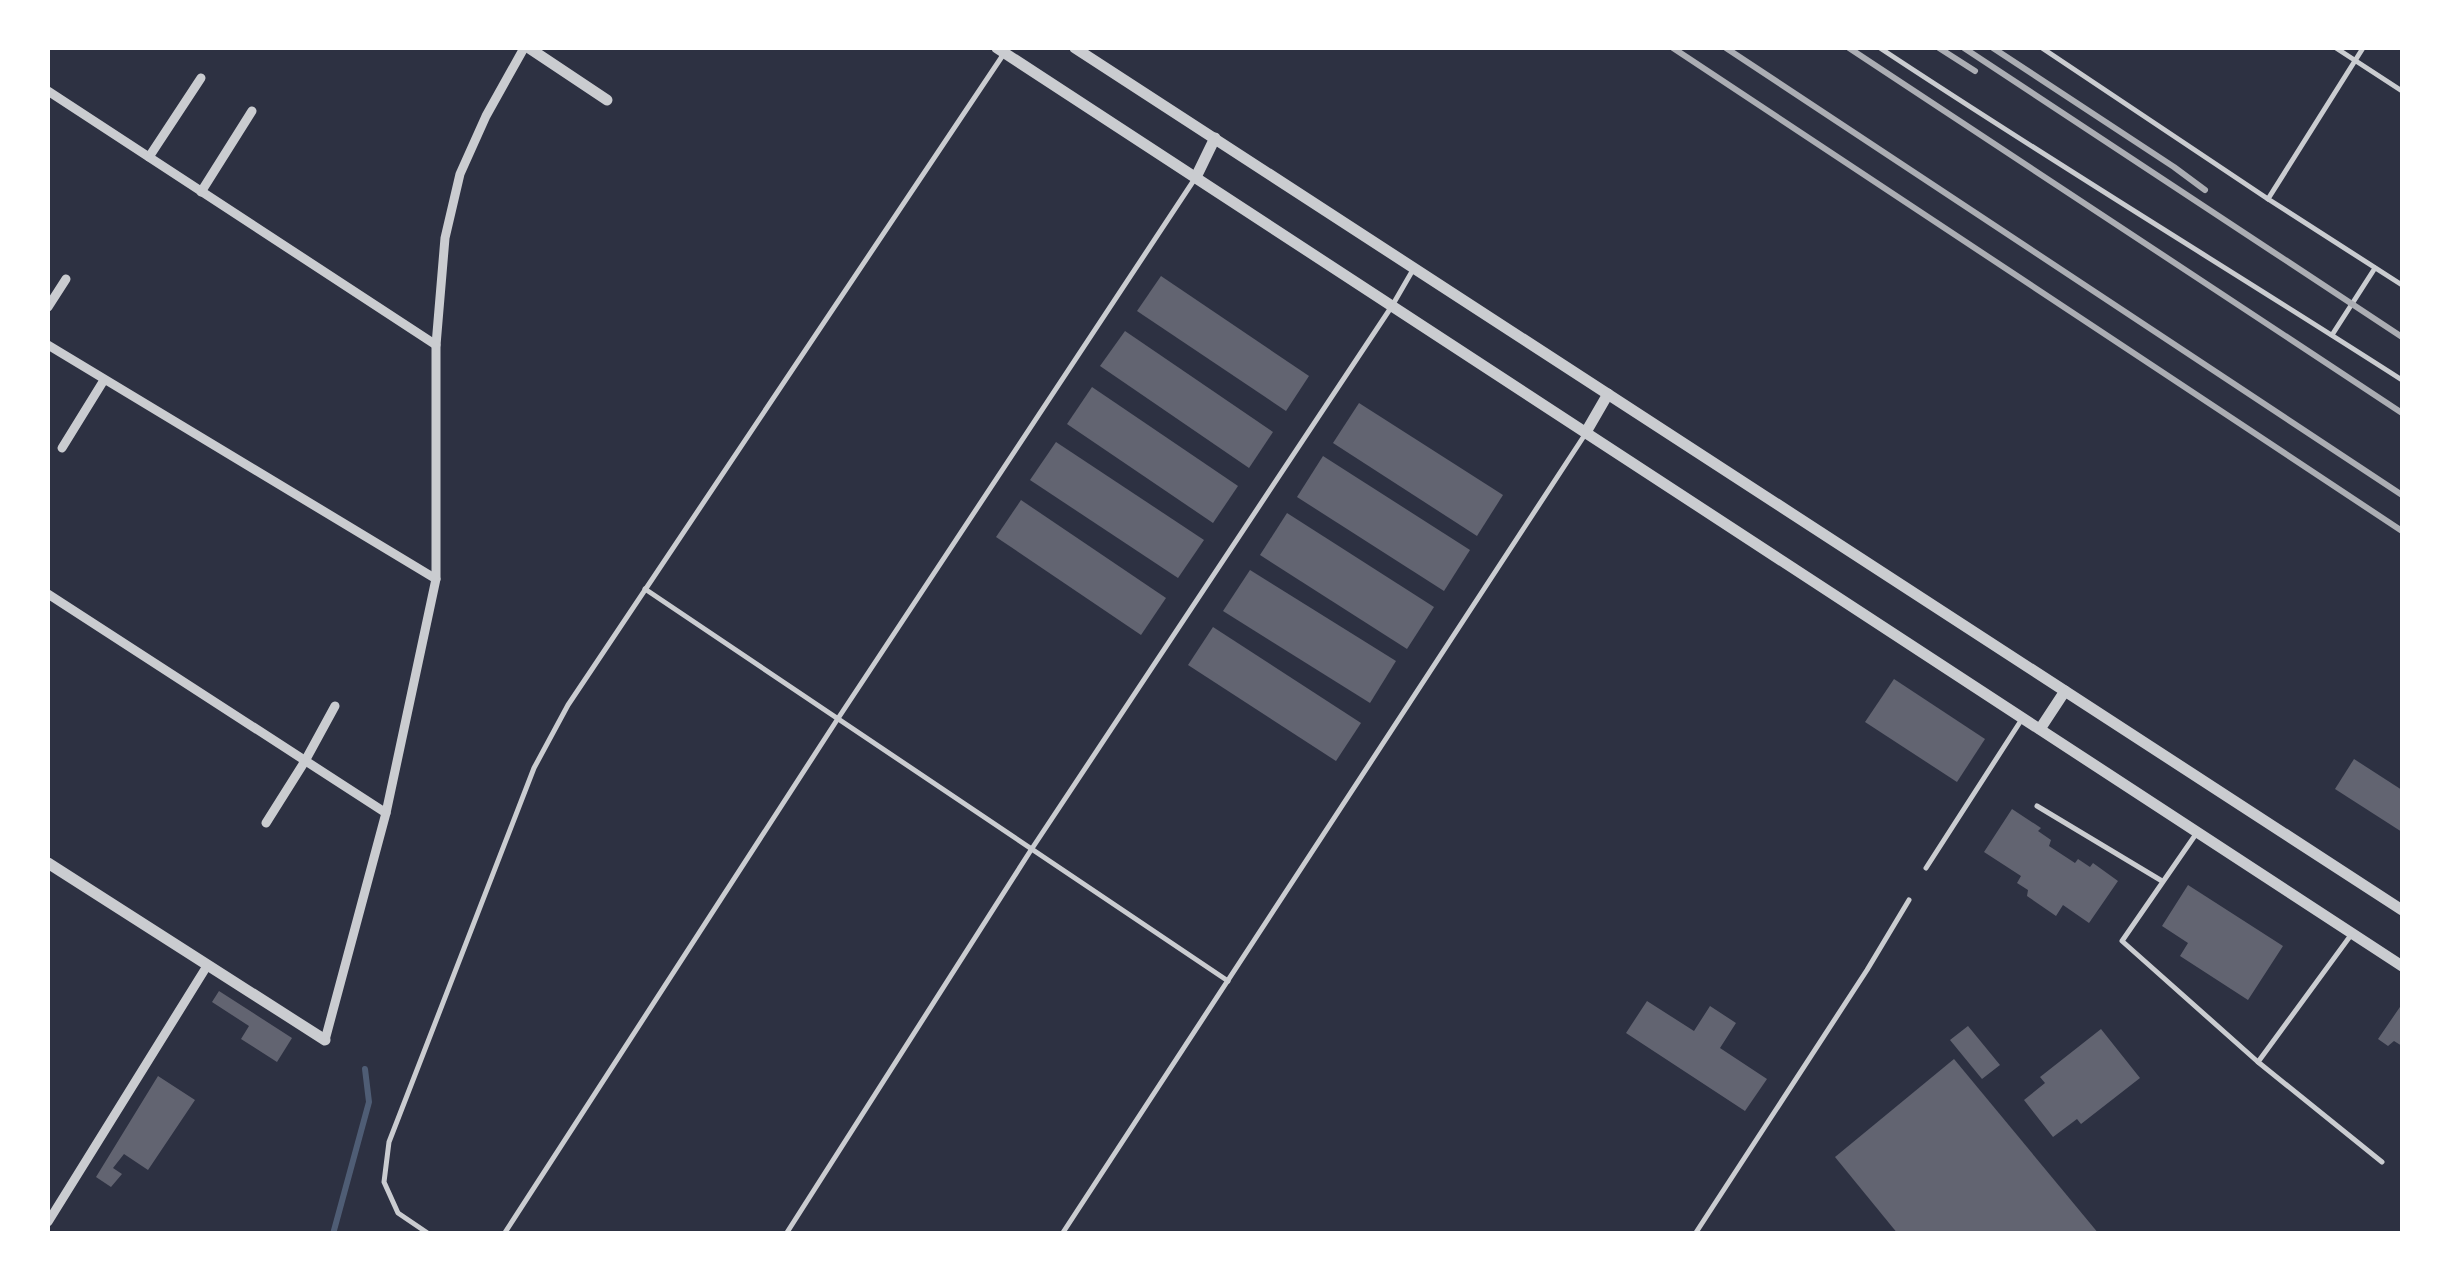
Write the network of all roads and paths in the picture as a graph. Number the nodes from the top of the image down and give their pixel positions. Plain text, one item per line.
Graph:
1 (527, 48) edge
2 (1075, 48) edge
3 (1880, 48) edge
4 (2042, 48) edge
5 (2336, 48) edge
6 (2363, 48) edge
7 (1003, 49) edge
8 (2355, 60) junction
9 (201, 78) dead end
10 (48, 91) edge
11 (2402, 91) edge
12 (607, 100) dead end
13 (252, 111) dead end
14 (1215, 138) junction
15 (148, 157) junction
16 (1196, 177) junction
17 (202, 192) junction
18 (2268, 200) junction
19 (1414, 268) junction
20 (2375, 268) junction
21 (66, 278) dead end
22 (2402, 285) edge
23 (1392, 306) junction
24 (48, 307) edge
25 (2332, 335) junction
26 (48, 344) edge
27 (436, 346) junction
28 (104, 380) junction
29 (2402, 380) edge
30 (1608, 394) junction
31 (1586, 432) junction
32 (62, 448) dead end
33 (436, 579) junction
34 (645, 589) junction
35 (48, 594) edge
36 (2065, 690) junction
37 (335, 706) dead end
38 (2023, 718) junction
39 (837, 720) junction
40 (2040, 729) junction
41 (306, 761) junction
42 (2037, 806) dead end
43 (386, 813) junction
44 (266, 823) dead end
45 (2197, 832) junction
46 (1031, 850) junction
47 (48, 862) edge
48 (1926, 868) dead end
49 (2162, 881) junction
50 (1910, 900) dead end
51 (2402, 910) edge
52 (2352, 933) junction
53 (207, 966) junction
54 (2402, 966) edge
55 (1228, 981) junction
56 (325, 1040) joint
57 (2258, 1062) junction
58 (2382, 1162) dead end
59 (48, 1222) edge
60 (429, 1234) edge
61 (504, 1234) edge
62 (786, 1234) edge
63 (1062, 1234) edge
64 (1694, 1234) edge

1 - 12 street
1 - 27 street
2 - 14 street
3 - 25 lane
4 - 18 lane
5 - 8 lane
6 - 8 lane
7 - 16 street
7 - 34 lane
8 - 11 lane
8 - 18 lane
9 - 15 street
10 - 15 street
13 - 17 street
14 - 16 street
14 - 19 street
15 - 17 street
16 - 23 street
16 - 39 lane
17 - 27 street
18 - 20 lane
19 - 23 lane
19 - 30 street
20 - 22 lane
20 - 25 lane
21 - 24 street
23 - 31 street
23 - 46 lane
25 - 29 lane
26 - 28 street
27 - 33 street
28 - 32 street
28 - 33 street
30 - 31 street
30 - 36 street
31 - 38 street
31 - 55 lane
33 - 43 street
34 - 39 lane
34 - 60 lane
35 - 41 street
36 - 40 street
36 - 51 street
37 - 41 street
38 - 40 street
38 - 48 lane
39 - 46 lane
39 - 61 lane
40 - 45 street
41 - 43 street
41 - 44 street
42 - 49 lane
43 - 56 street
45 - 49 lane
45 - 52 street
46 - 55 lane
46 - 62 lane
47 - 53 street
49 - 57 lane
50 - 64 lane
52 - 54 street
52 - 57 lane
53 - 56 street
53 - 59 street
55 - 63 lane
57 - 58 lane

